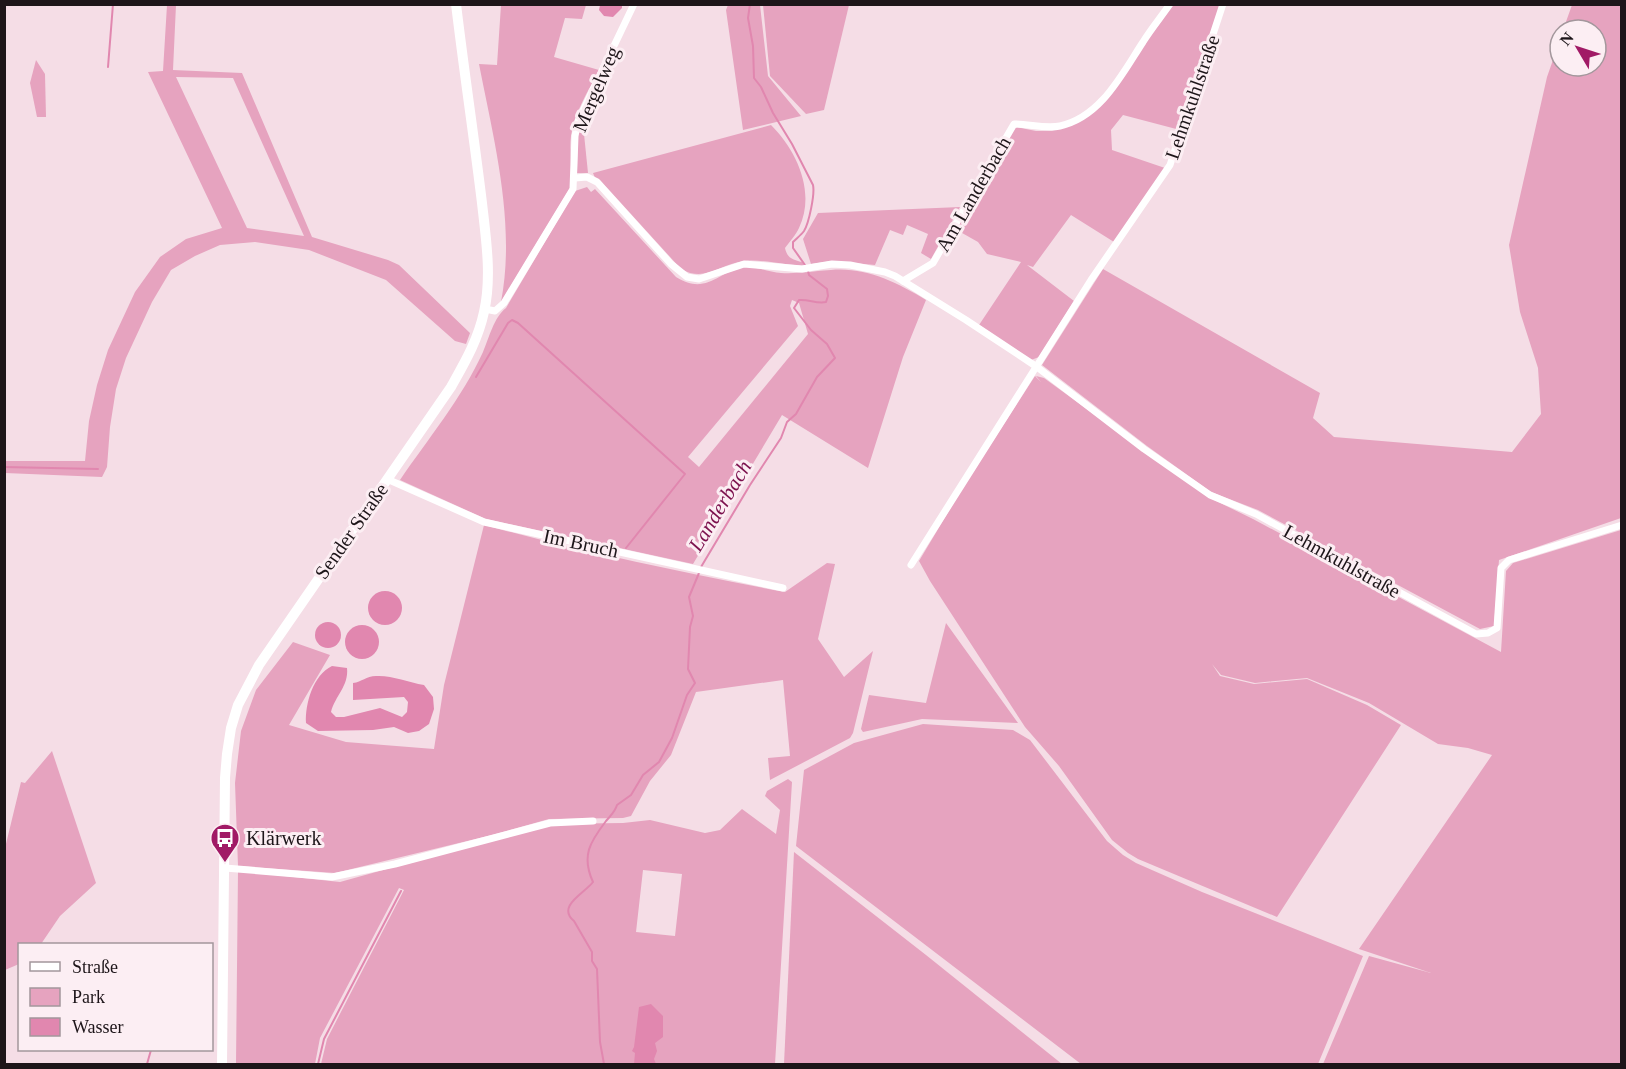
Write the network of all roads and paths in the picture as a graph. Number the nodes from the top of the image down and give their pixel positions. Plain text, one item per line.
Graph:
1 (456, 4) edge
2 (634, 4) edge
3 (1170, 4) edge
4 (1223, 4) edge
5 (575, 178) junction
6 (903, 281) junction
7 (485, 309) junction
8 (1037, 367) junction
9 (387, 479) junction
10 (1622, 525) edge
11 (911, 565) dead end
12 (783, 588) dead end
13 (593, 821) dead end
14 (225, 868) junction
15 (222, 1065) edge

1 - 7 main road, Sender Straße
2 - 5 street, Mergelweg
3 - 6 street, Am Landerbach
4 - 8 street, Lehmkuhlstraße
5 - 6 street, Lehmkuhlstraße
5 - 7 street
6 - 8 street, Lehmkuhlstraße
7 - 9 main road, Sender Straße
8 - 10 street, Lehmkuhlstraße
8 - 11 street, Lehmkuhlstraße
9 - 12 street, Im Bruch
9 - 14 main road, Sender Straße
13 - 14 street
14 - 15 main road, Sender Straße

